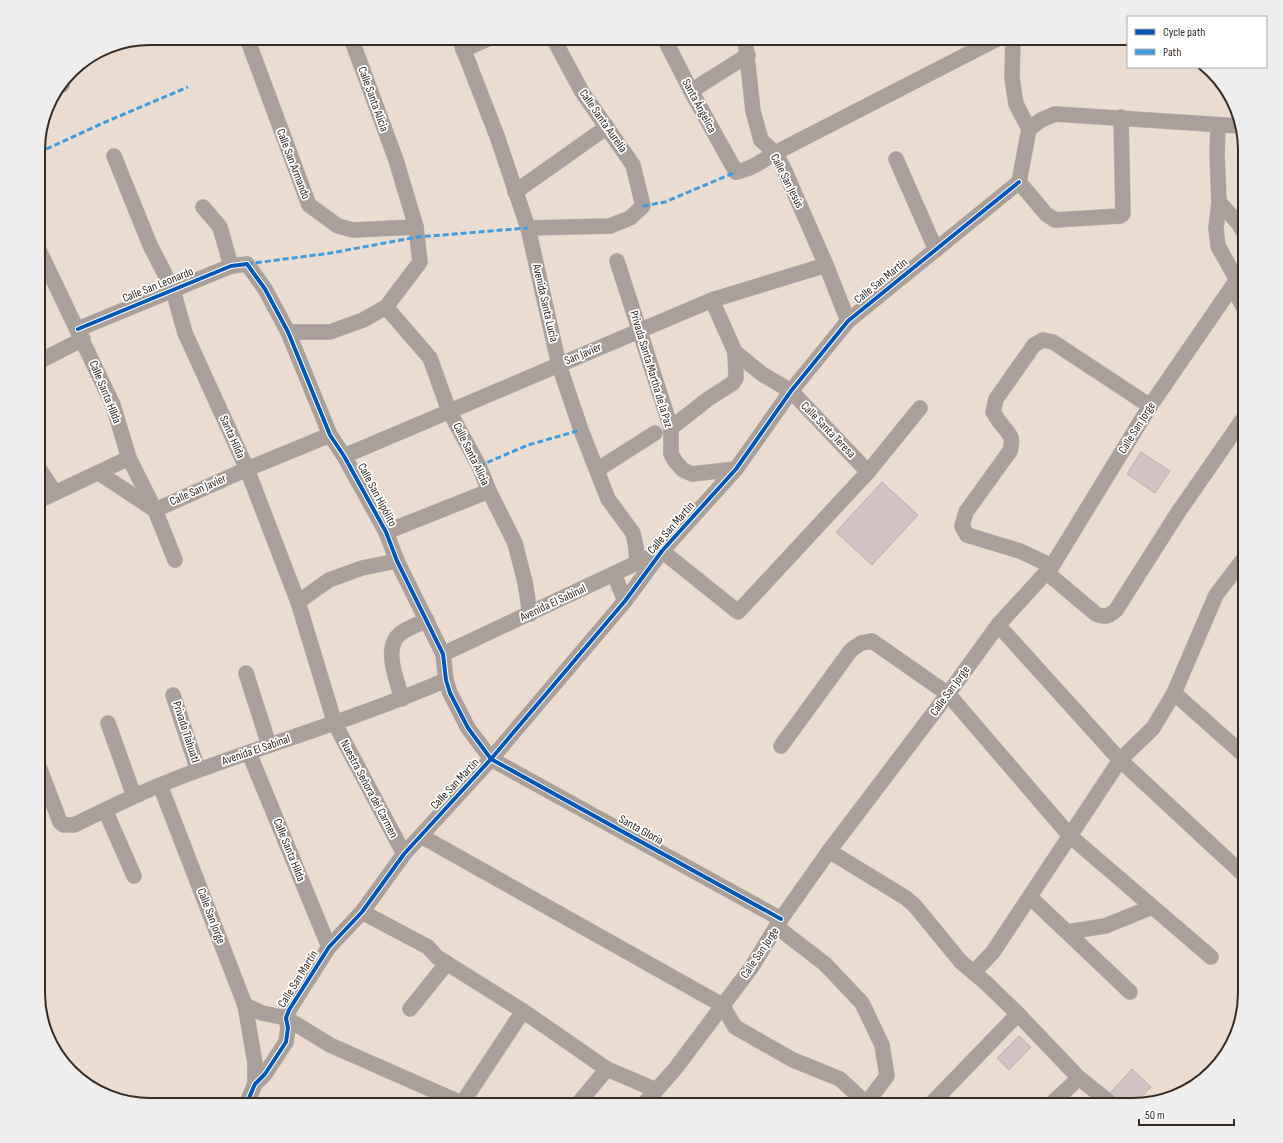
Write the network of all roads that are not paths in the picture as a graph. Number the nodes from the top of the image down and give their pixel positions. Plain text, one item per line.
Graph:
1 (251, 45) edge
2 (353, 45) edge
3 (461, 45) edge
4 (557, 45) edge
5 (668, 45) edge
6 (746, 45) edge
7 (985, 45) edge
8 (1013, 45) edge
9 (748, 55) junction
10 (691, 91) junction
11 (1121, 117) junction
12 (1218, 125) junction
13 (1235, 126) edge
14 (607, 127) junction
15 (1029, 129) junction
16 (775, 153) junction
17 (114, 156) dead end
18 (896, 159) dead end
19 (1019, 182) junction
20 (515, 192) junction
21 (1219, 202) junction
22 (203, 207) dead end
23 (1238, 223) edge
24 (416, 226) junction
25 (528, 228) junction
26 (936, 250) junction
27 (617, 261) dead end
28 (45, 262) edge
29 (247, 264) joint
30 (826, 265) junction
31 (231, 266) junction
32 (1238, 279) edge
33 (172, 290) junction
34 (712, 300) junction
35 (386, 308) junction
36 (848, 320) junction
37 (640, 330) junction
38 (288, 332) junction
39 (80, 334) junction
40 (735, 352) junction
41 (45, 357) edge
42 (559, 364) junction
43 (791, 391) junction
44 (1150, 406) junction
45 (665, 407) junction
46 (920, 408) dead end
47 (449, 411) junction
48 (1238, 426) edge
49 (671, 428) junction
50 (655, 433) junction
51 (330, 435) junction
52 (671, 454) junction
53 (344, 456) junction
54 (129, 458) junction
55 (247, 468) junction
56 (736, 469) junction
57 (597, 470) junction
58 (868, 472) junction
59 (99, 473) junction
60 (45, 478) edge
61 (489, 491) junction
62 (55, 493) junction
63 (45, 498) edge
64 (155, 510) junction
65 (386, 532) junction
66 (662, 551) junction
67 (175, 560) dead end
68 (397, 561) junction
69 (637, 563) junction
70 (1238, 566) edge
71 (1049, 569) junction
72 (614, 574) junction
73 (298, 602) junction
74 (625, 602) junction
75 (530, 614) junction
76 (427, 620) junction
77 (998, 625) junction
78 (443, 654) junction
79 (246, 673) dead end
80 (446, 680) junction
81 (1174, 693) junction
82 (173, 694) dead end
83 (948, 694) junction
84 (402, 699) junction
85 (108, 722) dead end
86 (335, 724) junction
87 (269, 745) junction
88 (781, 746) dead end
89 (1238, 750) edge
90 (249, 753) junction
91 (491, 759) junction
92 (1120, 760) junction
93 (198, 770) junction
94 (45, 782) edge
95 (160, 785) junction
96 (134, 796) junction
97 (105, 810) junction
98 (421, 836) junction
99 (1070, 836) junction
100 (829, 852) junction
101 (404, 854) junction
102 (1238, 870) edge
103 (134, 876) dead end
104 (1030, 897) junction
105 (1152, 906) junction
106 (362, 912) junction
107 (779, 923) junction
108 (1067, 932) junction
109 (329, 947) junction
110 (1211, 957) dead end
111 (447, 963) junction
112 (974, 972) junction
113 (1130, 992) dead end
114 (245, 1005) junction
115 (722, 1005) junction
116 (410, 1009) dead end
117 (523, 1011) junction
118 (1018, 1014) junction
119 (286, 1018) junction
120 (607, 1068) junction
121 (1079, 1078) junction
122 (255, 1084) junction
123 (656, 1090) junction
124 (249, 1098) edge
125 (449, 1098) edge
126 (467, 1098) edge
127 (583, 1098) edge
128 (649, 1098) edge
129 (861, 1098) edge
130 (871, 1098) edge
131 (937, 1098) edge
132 (1058, 1098) edge
133 (1104, 1098) edge

1 - 24 street, Calle San Armando
2 - 24 street, Calle Santa Alicia
3 - 20 street, Avenida Santa Lucía
4 - 14 street, Calle Santa Aurelia
5 - 10 street, Santa Ángelica
6 - 9 street, Calle San Jesús
7 - 16 street
8 - 15 street
9 - 10 street
9 - 16 street, Calle San Jesús
10 - 16 street, Santa Ángelica
11 - 12 street
11 - 15 street
11 - 19 street
12 - 13 street
12 - 21 street
14 - 20 street
14 - 25 street, Calle Santa Aurelia
15 - 19 street
16 - 30 street, Calle San Jesús
17 - 33 street, Santa Hilda
18 - 26 street
19 - 26 street, Calle San Martin
20 - 25 street, Avenida Santa Lucía
21 - 23 street
21 - 32 street
22 - 31 street
24 - 35 street, Calle Santa Alicia
25 - 42 street, Avenida Santa Lucía
26 - 36 street, Calle San Martin
27 - 37 street, Privada Santa Martha de la Paz
28 - 39 street, Calle Santa Hilda
29 - 31 street, Calle San Leonardo
29 - 38 street, Calle San Hipólito
30 - 34 street, San Javier
30 - 36 street, Calle San Jesús
31 - 33 street, Calle San Leonardo
32 - 44 street, Calle San Jorge
33 - 39 street, Calle San Leonardo
33 - 55 street, Santa Hilda
34 - 37 street, San Javier
34 - 40 street, Calle Santa Teresa
35 - 38 street
35 - 47 street, Calle Santa Alicia
36 - 43 street, Calle San Martin
37 - 42 street, San Javier
37 - 45 street, Privada Santa Martha de la Paz
38 - 51 street, Calle San Hipólito
39 - 41 street, Calle San Leonardo
39 - 54 street, Calle Santa Hilda
40 - 43 street, Calle Santa Teresa
40 - 49 street
42 - 47 street, San Javier
42 - 57 street, Avenida Santa Lucía
43 - 56 street, Calle San Martin
43 - 58 street, Calle Santa Teresa
44 - 71 street, Calle San Jorge
44 - 71 street
45 - 49 street, Privada Santa Martha de la Paz
45 - 50 street
46 - 58 street
47 - 53 street, San Javier
47 - 61 street, Calle Santa Alicia
48 - 71 street
49 - 52 street, Privada Santa Martha de la Paz
50 - 52 street
50 - 57 street
51 - 53 street, Calle San Hipólito
51 - 55 street, Calle San Javier
52 - 56 street
53 - 65 street, Calle San Hipólito
54 - 59 street
54 - 64 street, Calle Santa Hilda
55 - 64 street, Calle San Javier
55 - 73 street, Santa Hilda
56 - 66 street, Calle San Martin
57 - 69 street, Avenida Santa Lucía
58 - 66 street
59 - 62 street
59 - 64 street
60 - 62 street
61 - 65 street
61 - 75 street, Calle Santa Alicia
62 - 63 street
64 - 67 street, Calle Santa Hilda
65 - 68 street, Calle San Hipólito
66 - 69 street, Avenida El Sabinal
66 - 74 street, Calle San Martin
68 - 73 street
68 - 76 street, Calle San Hipólito
69 - 72 street, Avenida El Sabinal
70 - 81 street
71 - 77 street, Calle San Jorge
72 - 74 street
72 - 75 street, Avenida El Sabinal
73 - 86 street, Santa Hilda
74 - 91 street, Calle San Martin
75 - 78 street, Avenida El Sabinal
76 - 78 street, Calle San Hipólito
76 - 84 street
77 - 83 street, Calle San Jorge
77 - 92 street
78 - 80 street, Calle San Hipólito
79 - 87 street
80 - 84 street, Avenida El Sabinal
80 - 91 street, Calle San Hipólito
81 - 89 street
81 - 92 street
82 - 93 street, Privada Tlahuatl
83 - 88 street
83 - 99 street
83 - 100 street, Calle San Jorge
84 - 86 street, Avenida El Sabinal
85 - 96 street
86 - 87 street, Avenida El Sabinal
86 - 101 street, Nuestra Señora del Carmen
87 - 90 street, Avenida El Sabinal
90 - 93 street, Avenida El Sabinal
90 - 109 street, Calle Santa Hilda
91 - 98 street, Calle San Martin
91 - 107 street, Santa Gloria
92 - 99 street
92 - 102 street
93 - 95 street, Avenida El Sabinal
94 - 97 street, Avenida El Sabinal
95 - 96 street, Avenida El Sabinal
95 - 114 street, Calle San Jorge
96 - 97 street, Avenida El Sabinal
97 - 103 street
98 - 101 street, Calle San Martin
98 - 115 street
99 - 104 street
99 - 105 street
100 - 107 street, Calle San Jorge
100 - 112 street
101 - 106 street, Calle San Martin
104 - 108 street
104 - 112 street
105 - 108 street
105 - 110 street
106 - 109 street, Calle San Martín
106 - 111 street
107 - 115 street, Calle San Jorge
107 - 130 street, Santa Gloria
108 - 113 street
109 - 119 street, Calle San Martín
111 - 116 street
111 - 117 street
112 - 118 street
114 - 119 street
114 - 122 street, Calle San Jorge
115 - 123 street, Calle San Jorge
115 - 129 street
117 - 120 street
117 - 126 street
118 - 121 street
118 - 131 street
119 - 122 street, Calle San Martín
119 - 125 street
120 - 123 street
120 - 127 street
121 - 132 street
121 - 133 street
122 - 124 street, Calle San Martín
123 - 128 street, Calle San Jorge

